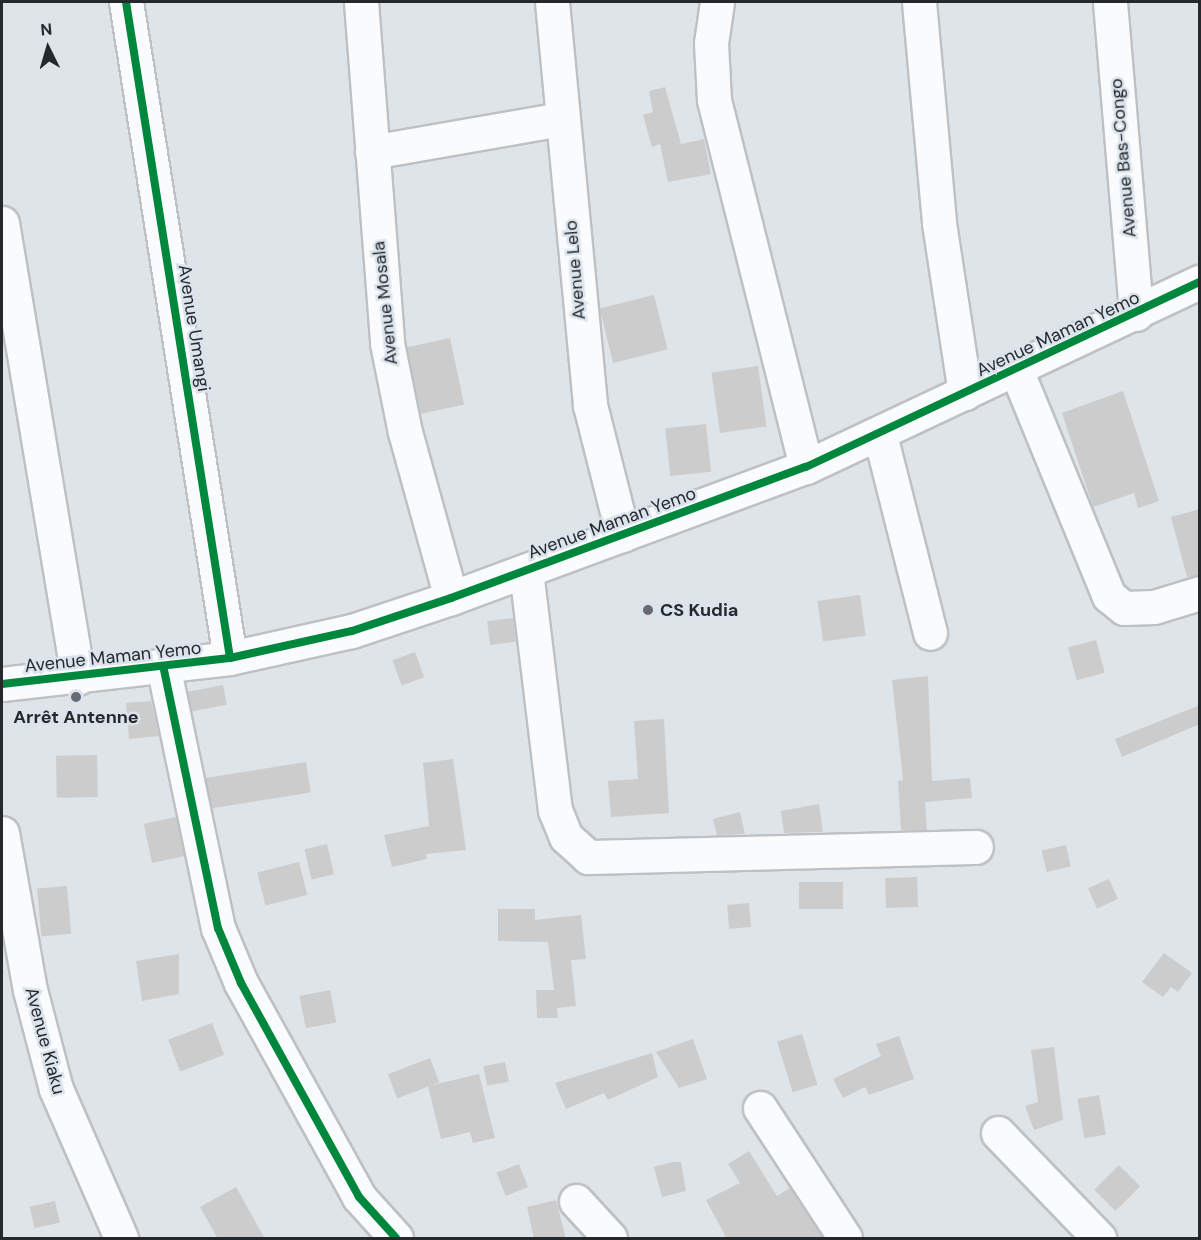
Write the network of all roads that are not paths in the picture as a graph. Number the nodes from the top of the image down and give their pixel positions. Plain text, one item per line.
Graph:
1 (126, 2) edge
2 (361, 2) edge
3 (552, 2) edge
4 (717, 2) edge
5 (919, 2) edge
6 (1110, 2) edge
7 (562, 119) junction
8 (372, 152) junction
9 (2, 223) edge
10 (1200, 282) edge
11 (1136, 314) junction
12 (1017, 372) junction
13 (965, 393) junction
14 (879, 435) junction
15 (806, 467) junction
16 (623, 535) junction
17 (526, 571) junction
18 (1200, 593) edge
19 (451, 598) junction
20 (930, 633) dead end
21 (230, 658) junction
22 (164, 670) junction
23 (78, 678) junction
24 (2, 684) edge
25 (2, 833) edge
26 (976, 847) dead end
27 (760, 1108) dead end
28 (998, 1133) dead end
29 (576, 1201) dead end
30 (121, 1239) edge
31 (396, 1239) edge
32 (610, 1239) edge
33 (845, 1239) edge
34 (1099, 1239) edge

1 - 21 street, Avenue Umangi
2 - 8 street, Avenue Mosala
3 - 7 street, Avenue Lelo
4 - 15 street
5 - 13 street
6 - 11 street, Avenue Bas-Congo
7 - 8 street
7 - 16 street, Avenue Lelo
8 - 19 street, Avenue Mosala
9 - 23 street
10 - 11 street, Avenue Maman Yemo
11 - 12 street, Avenue Maman Yemo
12 - 13 street, Avenue Maman Yemo
12 - 18 street
13 - 14 street, Avenue Maman Yemo
14 - 15 street, Avenue Maman Yemo
14 - 20 street
15 - 16 street, Avenue Maman Yemo
16 - 17 street, Avenue Maman Yemo
17 - 19 street, Avenue Maman Yemo
17 - 26 street
19 - 21 street, Avenue Maman Yemo
21 - 22 street, Avenue Maman Yemo
22 - 23 street, Avenue Maman Yemo
22 - 31 street
23 - 24 street, Avenue Maman Yemo
25 - 30 street, Avenue Kiaku
27 - 33 street
28 - 34 street
29 - 32 street

